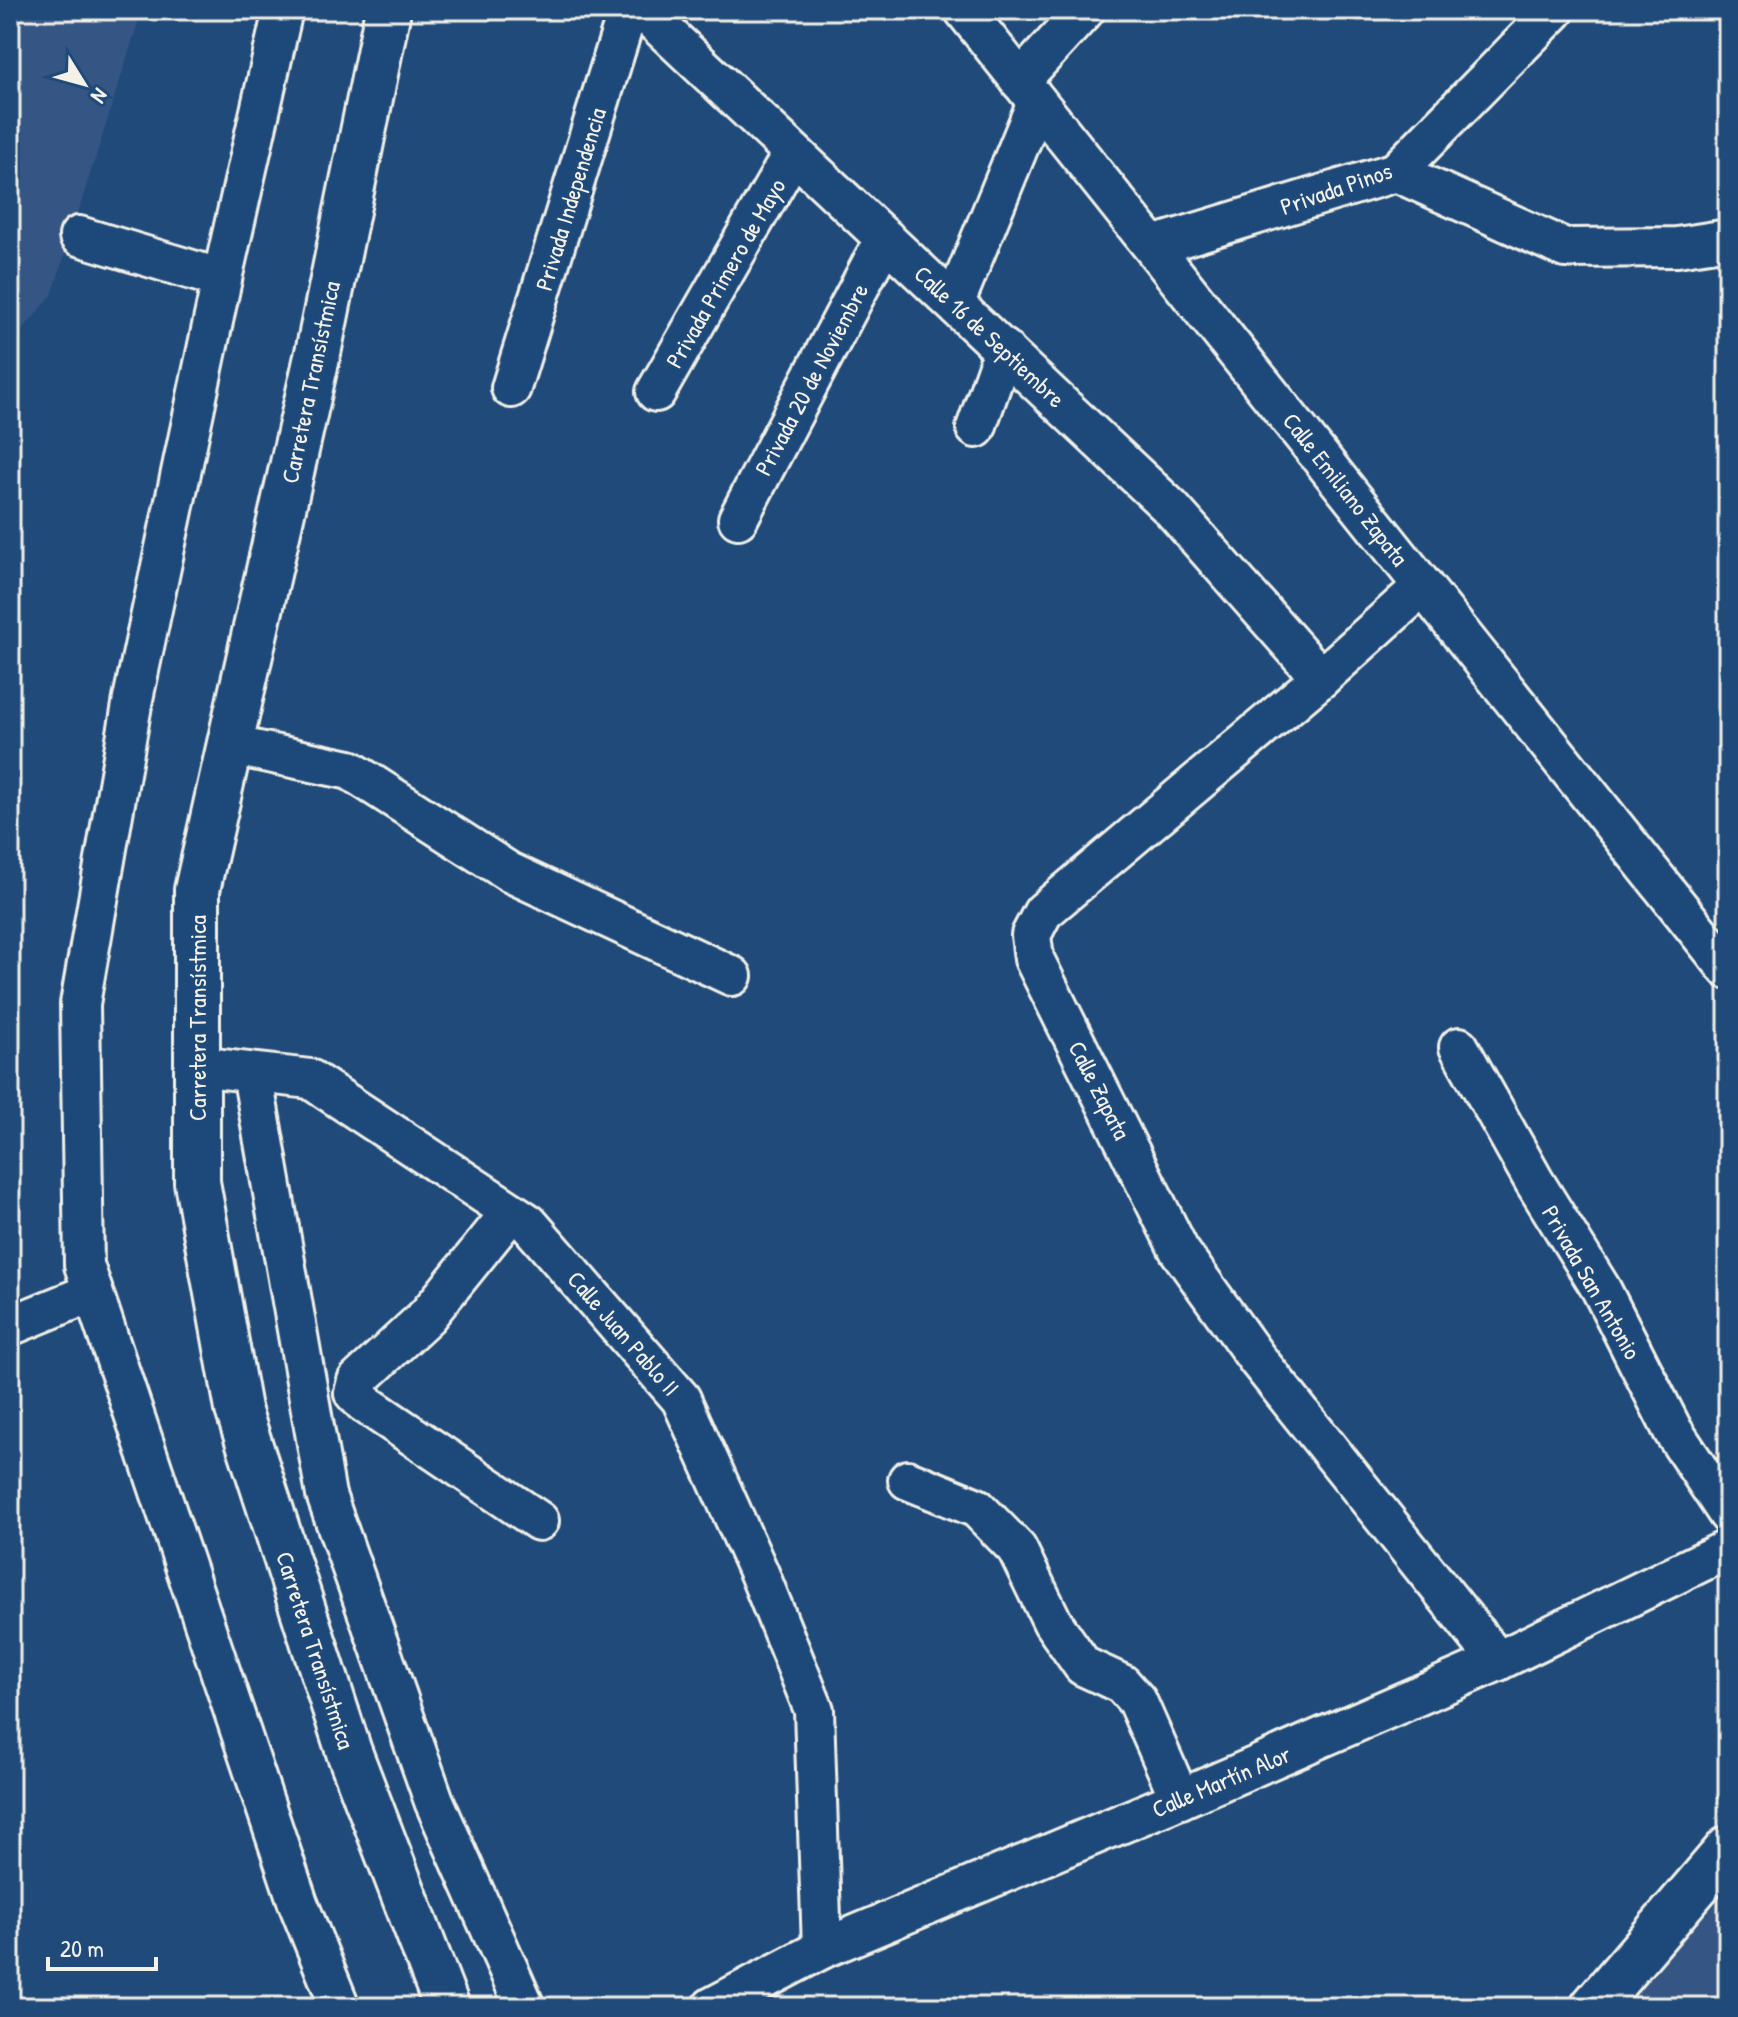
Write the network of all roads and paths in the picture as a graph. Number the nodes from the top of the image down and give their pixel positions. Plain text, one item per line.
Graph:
1 (283, 10) edge
2 (388, 10) edge
3 (628, 10) edge
4 (642, 10) edge
5 (964, 10) edge
6 (1085, 10) edge
7 (1555, 10) edge
8 (1028, 91) junction
9 (793, 153) junction
10 (1396, 172) junction
11 (79, 236) dead end
12 (885, 238) junction
13 (1728, 239) edge
14 (1153, 246) junction
15 (222, 279) junction
16 (955, 302) junction
17 (1004, 349) junction
18 (511, 388) dead end
19 (656, 392) dead end
20 (976, 428) dead end
21 (738, 519) dead end
22 (1423, 586) junction
23 (1321, 678) junction
24 (230, 745) junction
25 (1728, 969) edge
26 (732, 976) dead end
27 (1459, 1047) dead end
28 (197, 1066) junction
29 (252, 1073) junction
30 (511, 1212) junction
31 (93, 1292) junction
32 (10, 1326) edge
33 (908, 1480) dead end
34 (1728, 1514) edge
35 (539, 1521) dead end
36 (1728, 1549) edge
37 (1498, 1661) junction
38 (1180, 1799) junction
39 (1728, 1849) edge
40 (822, 1949) junction
41 (340, 2007) edge
42 (447, 2007) edge
43 (525, 2007) edge
44 (712, 2007) edge
45 (1593, 2007) edge

1 - 15 street
2 - 24 main road, Carretera Transístmica
3 - 18 street, Privada Independencia
4 - 9 street, Calle 16 de Septiembre
5 - 8 street, Calle Emiliano Zapata
6 - 8 street
7 - 10 street, Privada Pinos
8 - 14 street, Calle Emiliano Zapata
8 - 16 street
9 - 12 street, Calle 16 de Septiembre
9 - 19 street, Privada Primero de Mayo
10 - 13 street
10 - 14 street, Privada Pinos
11 - 15 street
12 - 16 street, Calle 16 de Septiembre
12 - 21 street, Privada 20 de Noviembre
14 - 22 street, Calle Emiliano Zapata
15 - 31 street
16 - 17 street, Calle 16 de Septiembre
17 - 20 street
17 - 23 street, Calle 16 de Septiembre
22 - 23 street, Calle Zapata
22 - 25 street, Calle Emiliano Zapata
23 - 37 street, Calle Zapata
24 - 26 street
24 - 28 main road, Carretera Transístmica
27 - 34 street, Privada San Antonio
28 - 29 street, Calle Juan Pablo II
28 - 42 main road, Carretera Transístmica
29 - 30 street, Calle Juan Pablo II
29 - 43 street
30 - 35 street
30 - 40 street, Calle Juan Pablo II
31 - 32 street
31 - 41 street
33 - 38 street
36 - 37 street, Calle Martín Alor
37 - 38 street, Calle Martín Alor
38 - 40 street, Calle Martín Alor
39 - 45 main road
40 - 44 street, Calle Martín Alor

